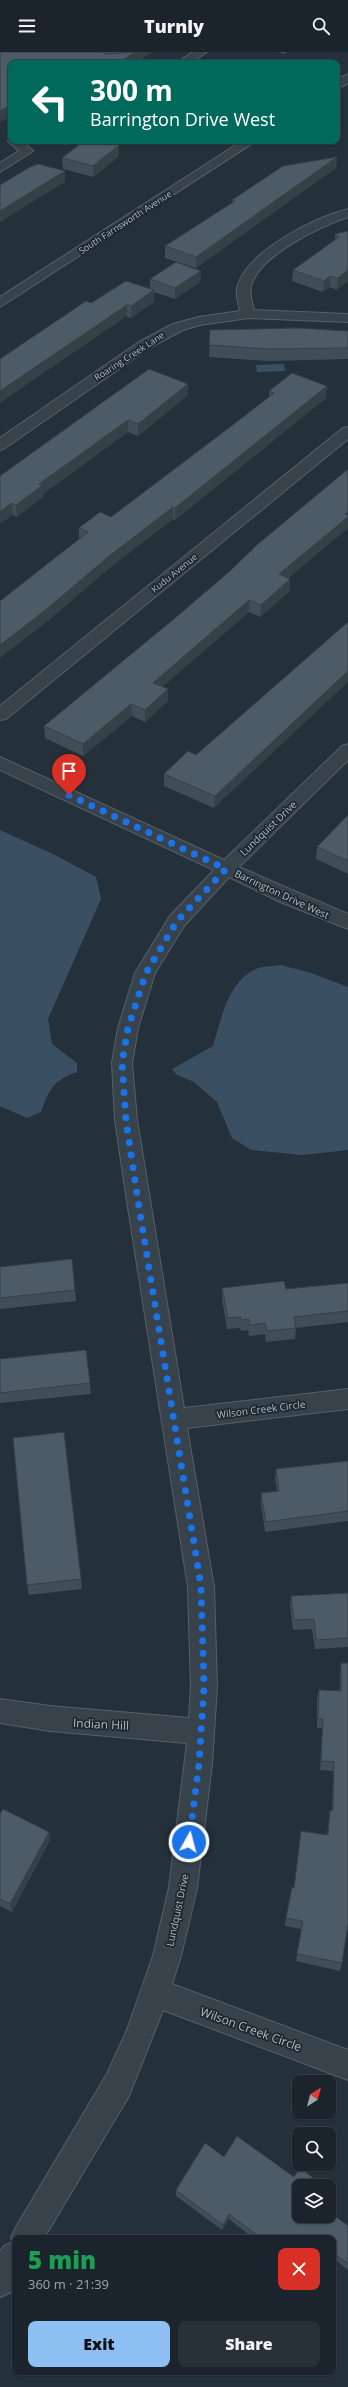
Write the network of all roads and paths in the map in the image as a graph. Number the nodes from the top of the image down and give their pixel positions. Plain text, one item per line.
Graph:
1 (201, 52) edge
2 (187, 60) edge
3 (18, 144) edge
4 (245, 144) edge
5 (0, 168) edge
6 (348, 213) edge
7 (0, 303) edge
8 (248, 314) junction
9 (348, 318) edge
10 (348, 431) edge
11 (0, 445) edge
12 (0, 715) edge
13 (348, 750) edge
14 (0, 763) edge
15 (226, 869) junction
16 (348, 922) edge
17 (348, 1399) edge
18 (174, 1419) junction
19 (0, 1711) edge
20 (202, 1732) junction
21 (155, 1992) junction
22 (348, 2065) edge
23 (29, 2235) edge
24 (12, 2262) edge
25 (0, 2281) edge

1 - 2 street
3 - 5 street
4 - 7 street, South Farnsworth Avenue
6 - 8 street
8 - 9 street, Roaring Creek Lane
8 - 11 street, Roaring Creek Lane
10 - 12 street, Kudu Avenue
13 - 15 street, Lundquist Drive
14 - 15 street, Barrington Drive West
15 - 16 street, Barrington Drive West
15 - 18 street, Lundquist Drive
17 - 18 street, Wilson Creek Circle
18 - 20 street, Lundquist Drive
19 - 20 street, Indian Hill
20 - 21 street, Lundquist Drive
21 - 22 street, Wilson Creek Circle
21 - 23 street, Lundquist Drive
24 - 25 street

